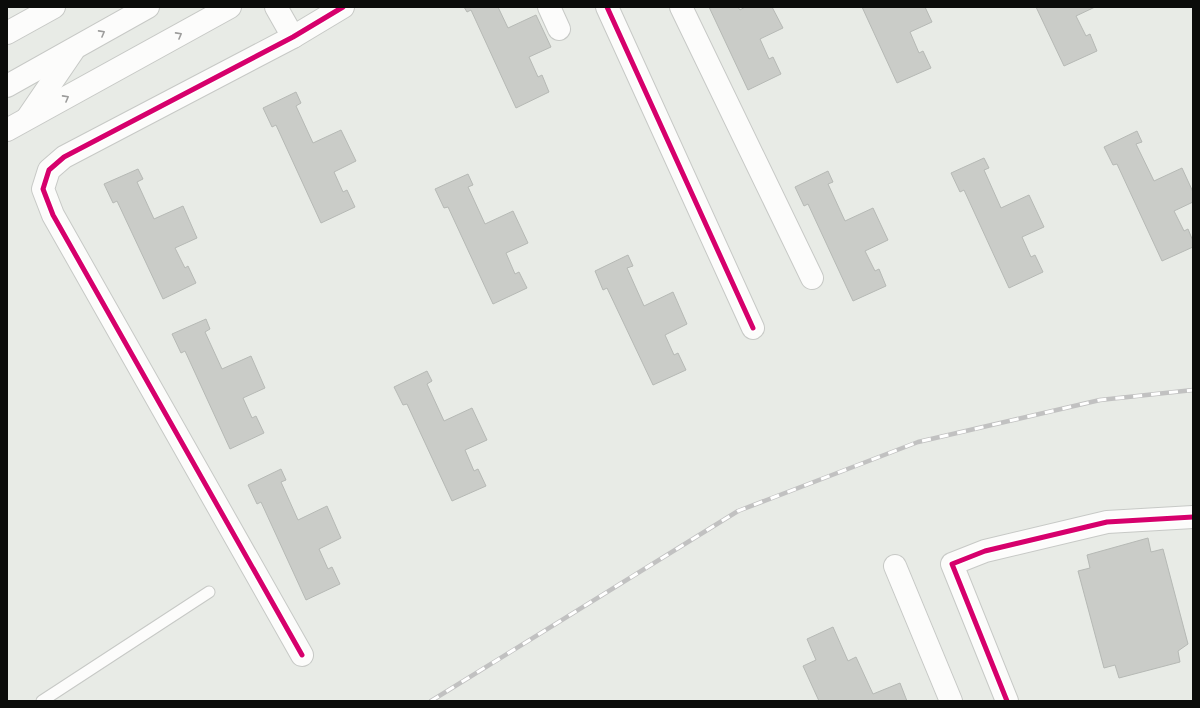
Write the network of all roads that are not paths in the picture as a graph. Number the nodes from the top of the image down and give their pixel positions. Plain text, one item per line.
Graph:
1 (54, 7) edge
2 (148, 7) edge
3 (230, 7) edge
4 (276, 7) edge
5 (343, 7) edge
6 (549, 7) edge
7 (607, 7) edge
8 (681, 7) edge
9 (35, 14) edge
10 (559, 29) dead end
11 (7, 33) edge
12 (293, 37) junction
13 (74, 48) junction
14 (7, 86) edge
15 (27, 120) junction
16 (7, 130) edge
17 (812, 278) dead end
18 (753, 328) dead end
19 (1193, 517) edge
20 (895, 566) dead end
21 (209, 592) dead end
22 (302, 655) dead end
23 (42, 701) edge
24 (951, 701) edge
25 (1007, 701) edge

1 - 9 street
13 -> 2 street
15 -> 3 street
4 - 12 street
5 - 12 street
6 - 10 street
7 - 18 street
8 - 17 street
9 - 11 street
12 - 22 street
13 - 14 street
13 - 15 street
15 - 16 street
19 - 25 street
20 - 24 street
21 - 23 lane

